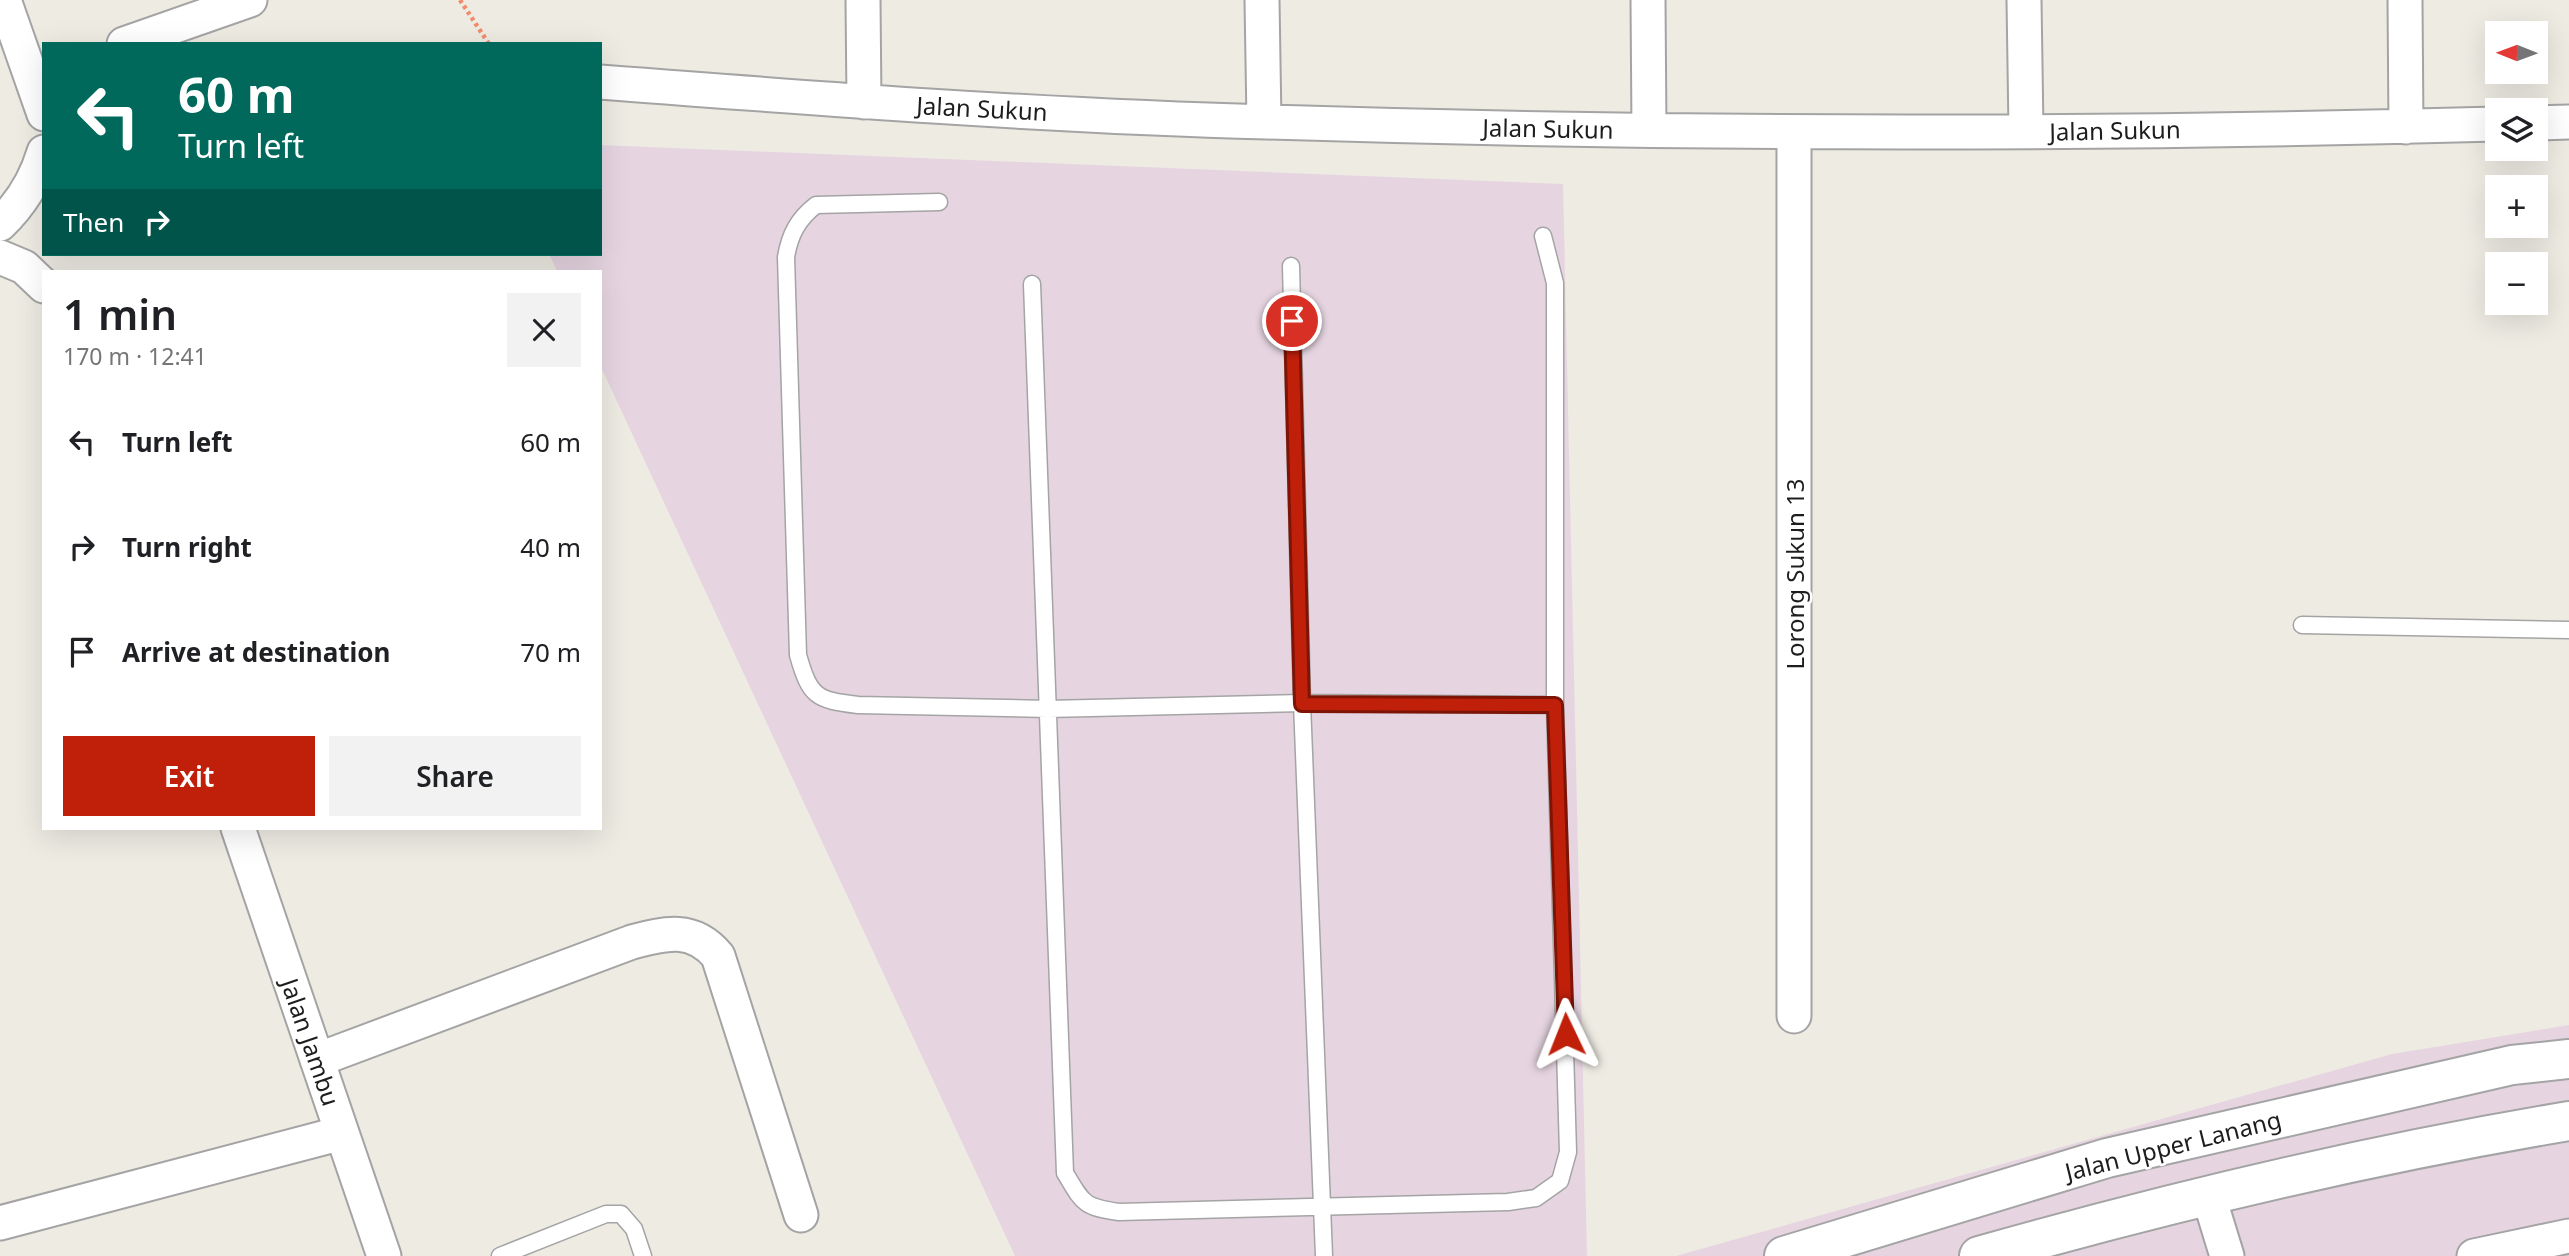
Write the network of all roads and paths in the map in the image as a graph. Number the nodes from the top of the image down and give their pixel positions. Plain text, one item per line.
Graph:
1 (4, 0) edge
2 (250, 0) edge
3 (460, 0) edge
4 (863, 0) edge
5 (1262, 0) edge
6 (1648, 0) edge
7 (2024, 0) edge
8 (2405, 0) edge
9 (130, 42) edge
10 (488, 42) edge
11 (37, 74) edge
12 (602, 82) edge
13 (864, 102) junction
14 (42, 103) edge
15 (1264, 122) junction
16 (2569, 122) edge
17 (2548, 123) edge
18 (2485, 124) edge
19 (2406, 127) junction
20 (1649, 130) junction
21 (2026, 130) junction
22 (1794, 133) junction
23 (42, 159) edge
24 (939, 202) dead end
25 (0, 224) edge
26 (1543, 236) dead end
27 (0, 257) edge
28 (1291, 266) dead end
29 (42, 284) edge
30 (1032, 285) dead end
31 (2302, 625) dead end
32 (2569, 630) edge
33 (1302, 704) junction
34 (1555, 705) junction
35 (1048, 709) junction
36 (239, 830) edge
37 (1794, 1016) dead end
38 (2569, 1059) edge
39 (317, 1060) junction
40 (2569, 1121) edge
41 (342, 1133) junction
42 (2208, 1194) junction
43 (1321, 1206) junction
44 (801, 1215) dead end
45 (0, 1223) edge
46 (2569, 1236) edge
47 (384, 1256) edge
48 (500, 1256) edge
49 (643, 1256) edge
50 (1324, 1256) edge
51 (1784, 1256) edge
52 (1979, 1256) edge
53 (2227, 1256) edge
54 (2474, 1256) edge

1 - 11 street
2 - 9 street
3 - 10 path
4 - 13 street
5 - 15 street
6 - 20 street
7 - 21 street
8 - 19 street
11 - 14 street
12 - 13 street, Jalan Sukun
13 - 15 street, Jalan Sukun
15 - 20 street, Jalan Sukun
16 - 17 street
18 - 19 street, Jalan Sukun
19 - 21 street, Jalan Sukun
20 - 22 street, Jalan Sukun
21 - 22 street, Jalan Sukun
22 - 37 street, Lorong Sukun 13
23 - 25 street
24 - 35 lane
26 - 34 lane
27 - 29 street
28 - 33 lane
30 - 35 lane
31 - 32 lane
33 - 34 lane
33 - 35 lane
33 - 43 lane
34 - 43 lane
35 - 43 lane
36 - 39 street, Jalan Jambu
38 - 51 street, Jalan Upper Lanang
39 - 41 street, Jalan Jambu
39 - 44 street
40 - 42 street
41 - 45 street
41 - 47 street, Jalan Jambu
42 - 52 street
42 - 53 street
43 - 50 lane
46 - 54 street
48 - 49 lane

